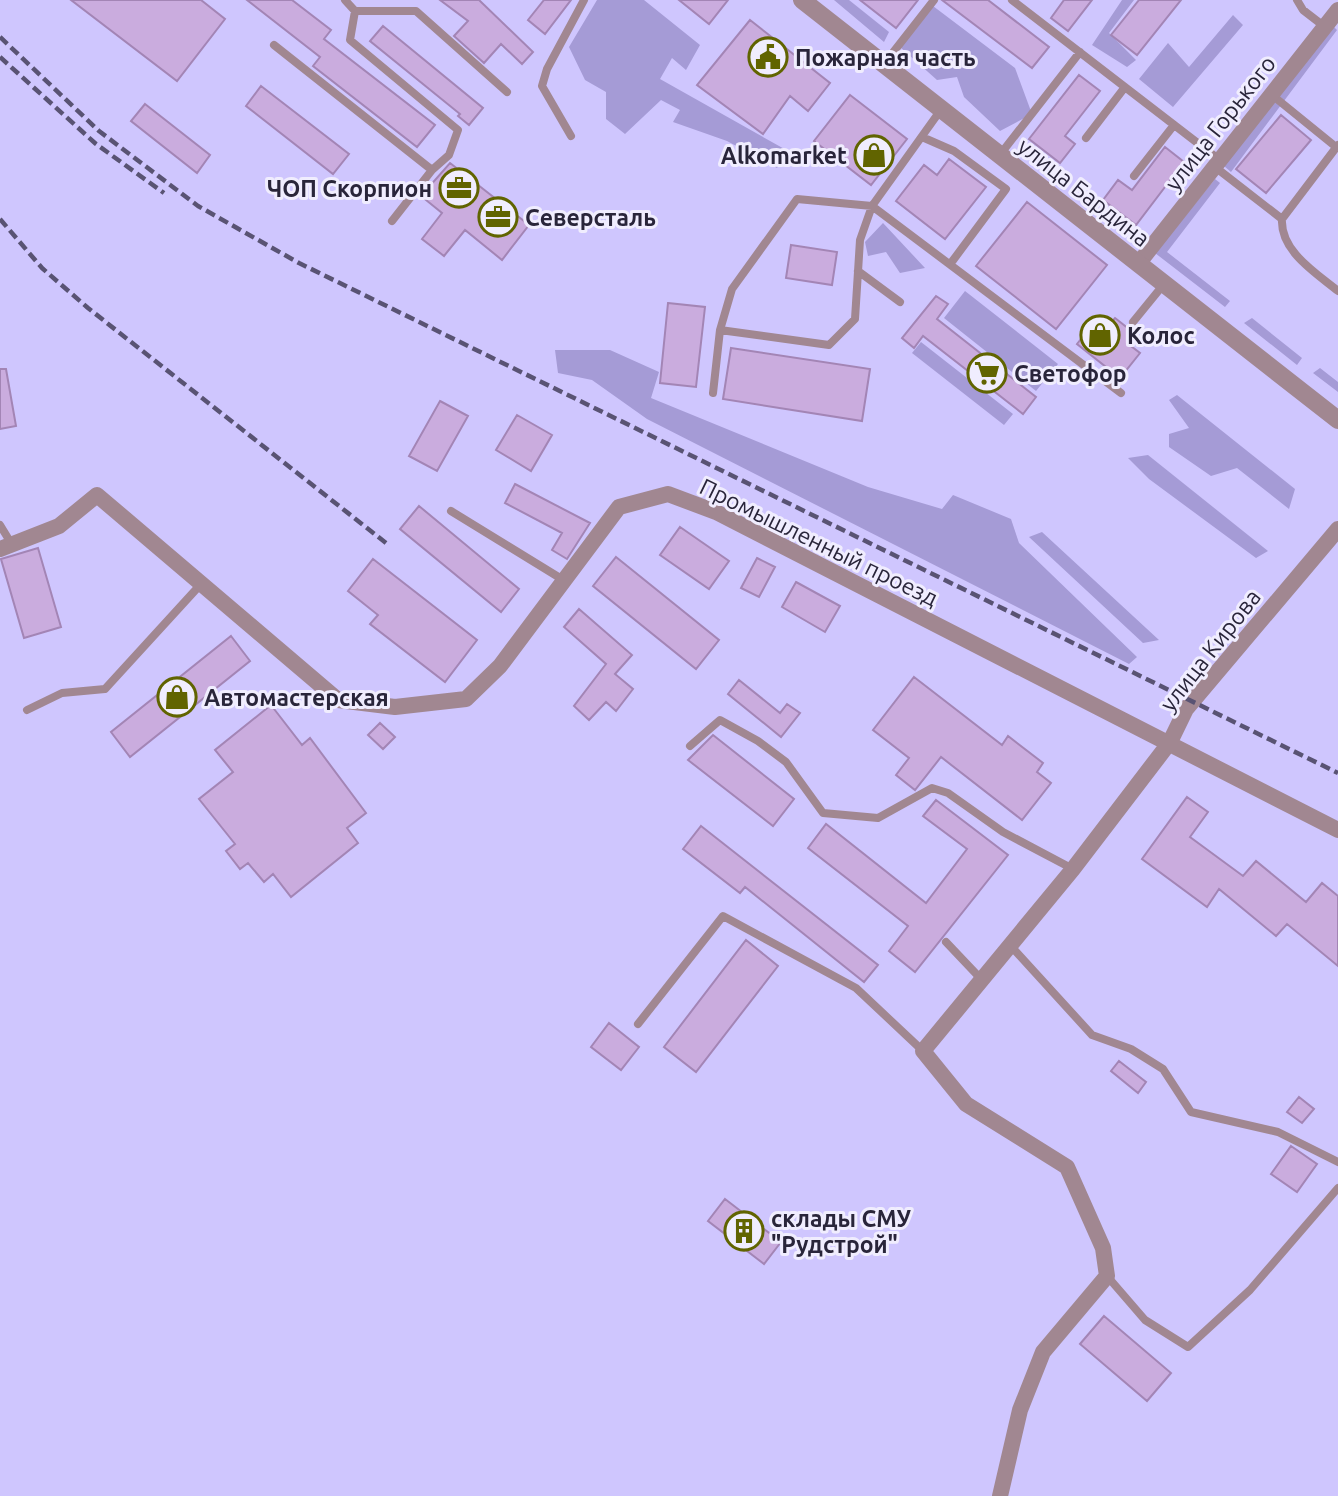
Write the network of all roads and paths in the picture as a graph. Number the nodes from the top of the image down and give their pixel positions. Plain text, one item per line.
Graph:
1 (345, 0) edge
2 (584, 0) edge
3 (803, 0) edge
4 (933, 0) edge
5 (1012, 0) edge
6 (1297, 0) edge
7 (355, 11) junction
8 (1337, 13) edge
9 (1325, 27) junction
10 (274, 45) dead end
11 (1080, 52) junction
12 (884, 65) junction
13 (1125, 87) junction
14 (507, 92) dead end
15 (1272, 95) junction
16 (940, 111) junction
17 (1174, 125) junction
18 (571, 136) dead end
19 (922, 137) junction
20 (1086, 138) dead end
21 (1337, 146) edge
22 (999, 156) junction
23 (1218, 164) junction
24 (432, 170) junction
25 (1135, 176) dead end
26 (872, 206) junction
27 (1282, 219) junction
28 (392, 221) dead end
29 (951, 263) junction
30 (1138, 264) junction
31 (858, 271) junction
32 (1164, 284) junction
33 (1338, 291) edge
34 (900, 302) dead end
35 (1133, 323) dead end
36 (720, 330) junction
37 (713, 393) dead end
38 (1121, 393) dead end
39 (1338, 420) edge
40 (452, 511) dead end
41 (0, 525) edge
42 (1338, 529) edge
43 (6, 546) edge
44 (565, 581) junction
45 (201, 584) junction
46 (27, 710) dead end
47 (1170, 742) junction
48 (690, 746) dead end
49 (1338, 830) edge
50 (1073, 869) junction
51 (946, 942) dead end
52 (1010, 945) junction
53 (982, 980) junction
54 (638, 1024) dead end
55 (923, 1051) junction
56 (1338, 1163) edge
57 (1338, 1188) edge
58 (1107, 1276) junction
59 (1000, 1496) edge

1 - 7 lane
2 - 18 lane
3 - 12 street, улица Бардина
4 - 12 lane
5 - 11 lane
6 - 9 lane
7 - 14 lane
7 - 24 lane
8 - 9 street, улица Горького
9 - 15 street, улица Горького
10 - 24 lane
11 - 13 lane
11 - 22 lane
12 - 16 street, улица Бардина
13 - 17 lane
13 - 20 lane
15 - 21 lane
15 - 23 street, улица Горького
16 - 19 lane
16 - 22 street, улица Бардина
17 - 23 lane
17 - 25 lane
19 - 26 lane
19 - 29 lane
21 - 27 lane
22 - 30 street, улица Бардина
23 - 27 lane
23 - 30 street, улица Горького
24 - 28 lane
26 - 29 lane
26 - 31 lane
26 - 36 lane
27 - 33 lane
29 - 38 lane
30 - 32 street, улица Бардина
31 - 34 lane
31 - 36 lane
32 - 35 lane
32 - 39 street, улица Бардина
36 - 37 lane
40 - 44 lane
41 - 43 lane
42 - 47 street, улица Кирова
43 - 45 street, Промышленный проезд
44 - 45 street, Промышленный проезд
44 - 47 street, Промышленный проезд
45 - 46 lane
47 - 49 street, Промышленный проезд
47 - 50 street, улица Кирова
48 - 50 lane
50 - 52 street, улица Кирова
51 - 53 lane
52 - 53 street, улица Кирова
52 - 56 lane
53 - 55 street, улица Кирова
54 - 55 lane
55 - 58 street
57 - 58 lane
58 - 59 street

